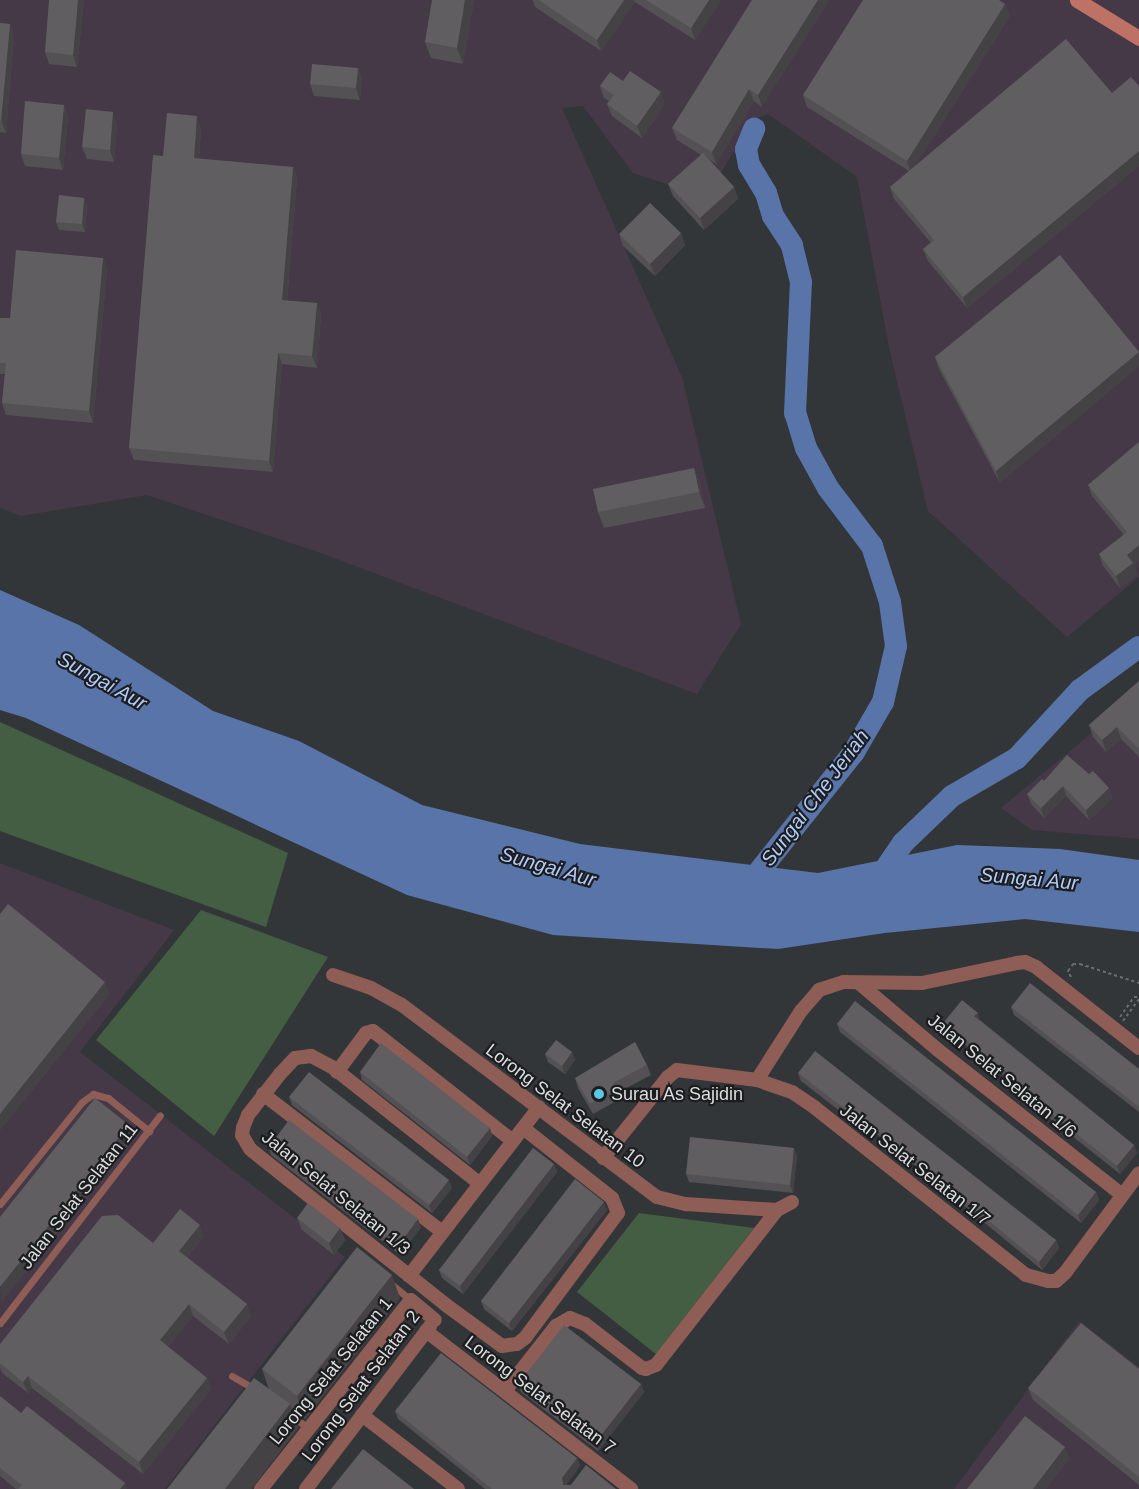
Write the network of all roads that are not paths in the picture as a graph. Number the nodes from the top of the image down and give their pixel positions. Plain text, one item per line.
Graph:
1 (1077, 0) edge
2 (1139, 38) edge
3 (333, 975) dead end
4 (860, 984) junction
5 (1139, 1048) edge
6 (337, 1072) junction
7 (757, 1080) junction
8 (263, 1094) junction
9 (538, 1107) junction
10 (160, 1115) dead end
11 (523, 1128) junction
12 (149, 1131) junction
13 (513, 1141) junction
14 (603, 1158) junction
15 (1139, 1173) edge
16 (479, 1183) junction
17 (1122, 1195) junction
18 (792, 1202) dead end
19 (0, 1204) edge
20 (777, 1210) junction
21 (441, 1231) junction
22 (409, 1276) junction
23 (383, 1278) edge
24 (411, 1300) junction
25 (446, 1305) junction
26 (3, 1314) edge
27 (435, 1320) junction
28 (0, 1323) edge
29 (426, 1331) junction
30 (232, 1376) dead end
31 (262, 1380) edge
32 (255, 1388) junction
33 (505, 1391) junction
34 (264, 1395) edge
35 (247, 1399) edge
36 (282, 1408) edge
37 (362, 1415) junction
38 (308, 1428) junction
39 (261, 1489) edge
40 (306, 1489) edge
41 (458, 1489) edge
42 (631, 1489) edge

1 - 2 street
3 - 9 street, Lorong Selat Selatan 10
4 - 5 street
4 - 7 street
4 - 17 street, Jalan Selat Selatan 1/6
6 - 8 street, Jalan Selat Selatan 1/3
6 - 13 street
6 - 16 street, Jalan Selat Selatan 1/3
7 - 14 street, Jalan Selat Selatan 1/7
7 - 17 street, Jalan Selat Selatan 1/7
8 - 21 street
8 - 22 street, Jalan Selat Selatan 1/3
9 - 11 street
9 - 14 street, Lorong Selat Selatan 10
10 - 12 lane, Jalan Selat Selatan 11
11 - 13 street
11 - 25 street, Jalan Selat Selatan 1/3
12 - 19 lane
12 - 26 lane, Jalan Selat Selatan 11
13 - 16 street
14 - 20 street, Lorong Selat Selatan 10
15 - 17 street
16 - 21 street
18 - 20 street
20 - 33 street
21 - 22 street
22 - 25 street, Jalan Selat Selatan 1/3
23 - 24 lane
24 - 27 street, Lorong Selat Selatan 1
24 - 38 street, Lorong Selat Selatan 1
25 - 27 street, Lorong Selat Selatan 2
26 - 28 lane, Jalan Selat Selatan 11
27 - 29 street, Lorong Selat Selatan 2
29 - 33 street, Lorong Selat Selatan 7
29 - 37 street, Lorong Selat Selatan 2
30 - 32 lane
31 - 32 lane
32 - 34 lane
32 - 35 lane
33 - 42 street, Lorong Selat Selatan 7
36 - 38 lane
37 - 40 street, Lorong Selat Selatan 2
37 - 41 street
38 - 39 street, Lorong Selat Selatan 1

